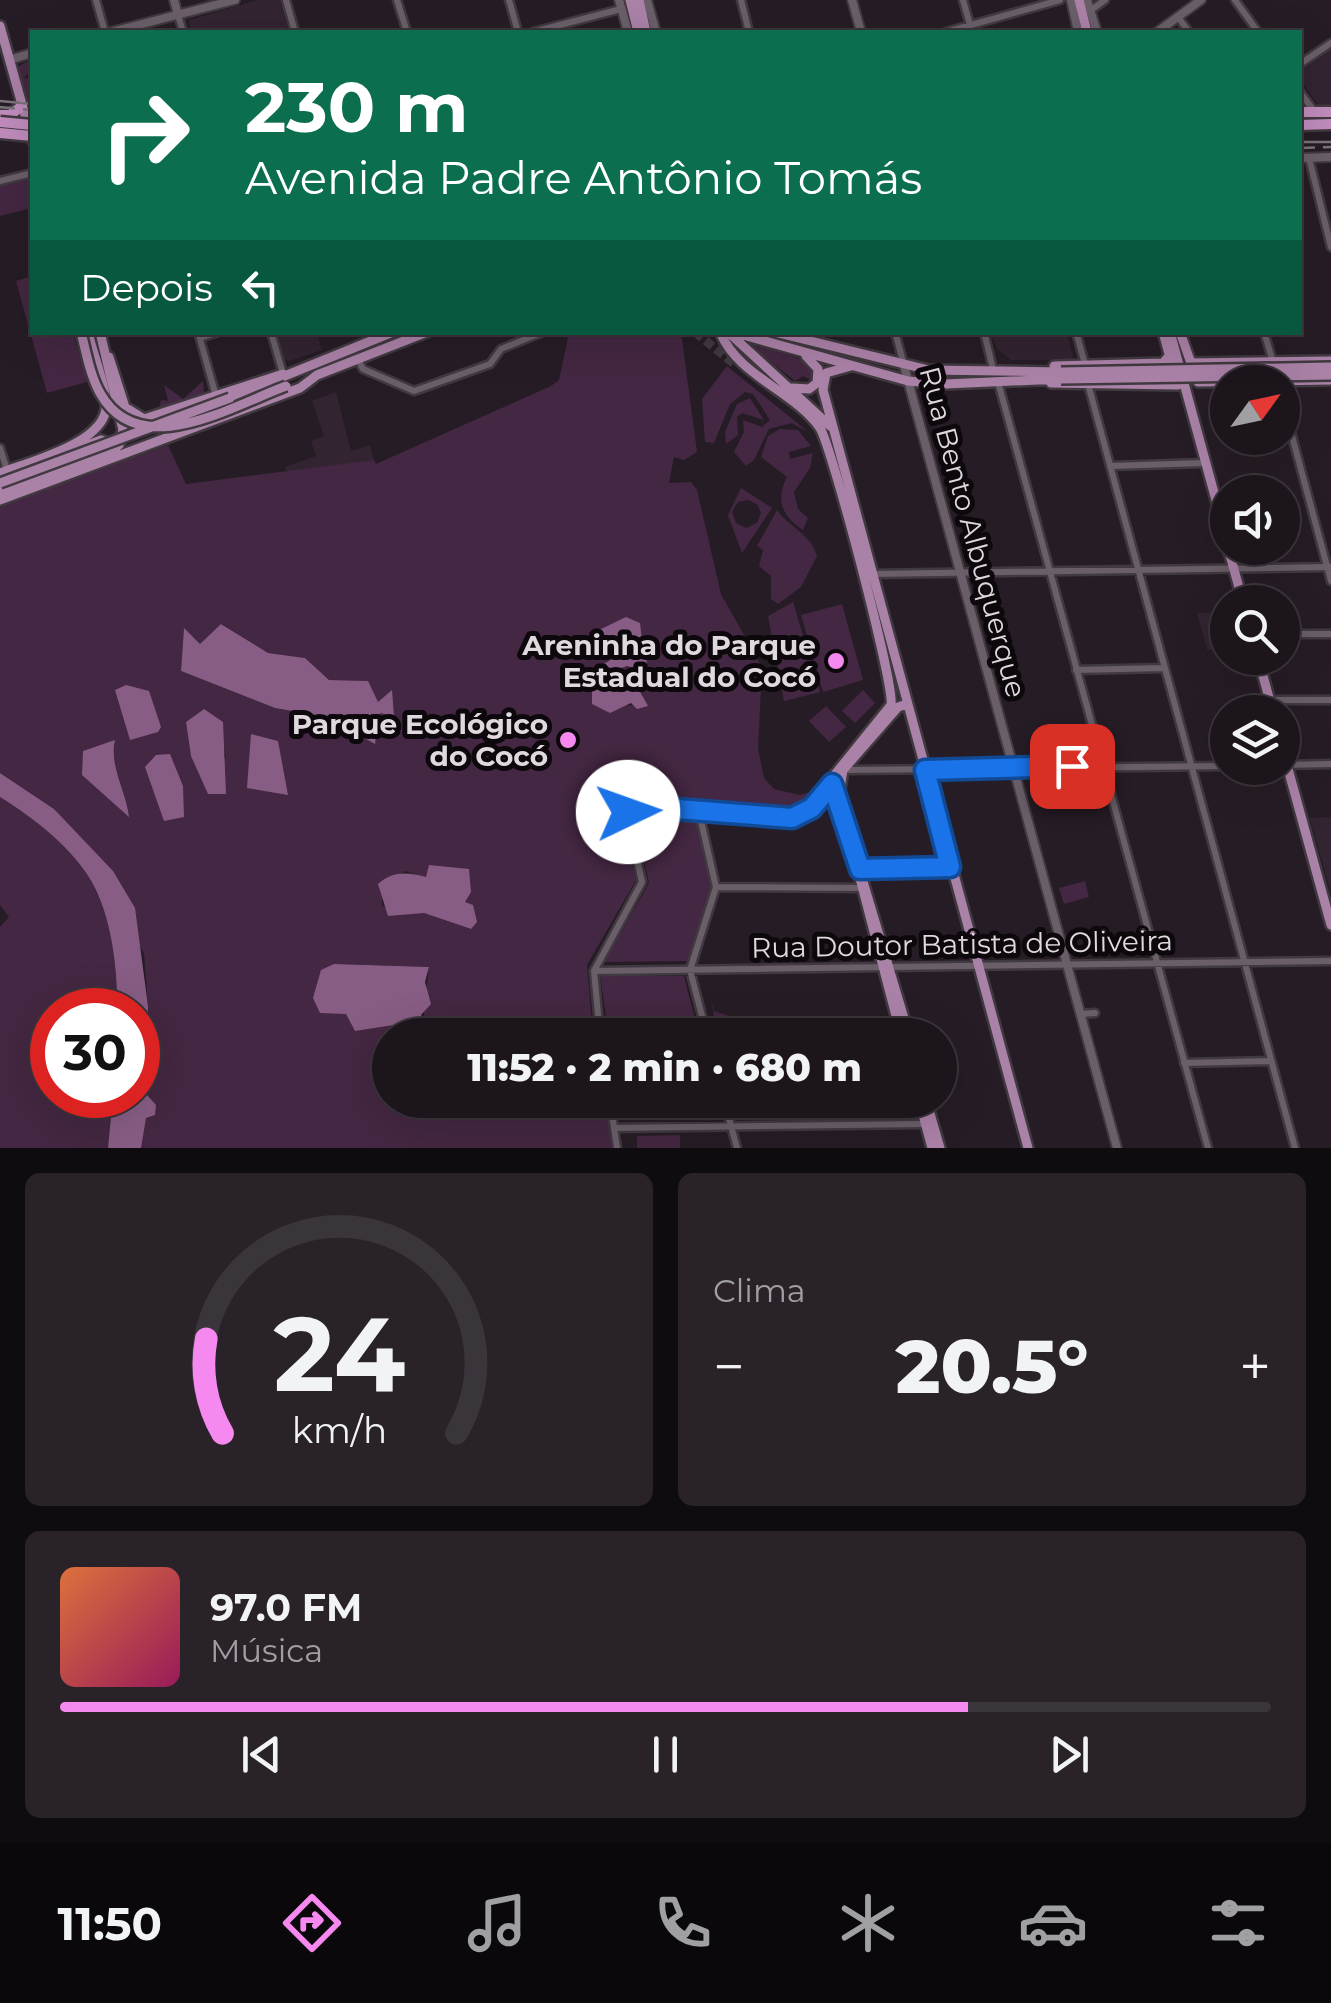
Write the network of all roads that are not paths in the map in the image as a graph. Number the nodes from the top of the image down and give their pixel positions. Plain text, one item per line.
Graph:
1 (96, 0) edge
2 (174, 0) edge
3 (236, 0) edge
4 (286, 0) edge
5 (398, 0) edge
6 (510, 0) edge
7 (630, 0) edge
8 (646, 0) edge
9 (741, 0) edge
10 (852, 0) edge
11 (963, 0) edge
12 (1060, 0) edge
13 (1075, 0) edge
14 (1087, 0) edge
15 (1105, 0) edge
16 (1201, 0) edge
17 (1236, 0) edge
18 (620, 4) edge
19 (1091, 10) junction
20 (178, 15) junction
21 (1178, 17) junction
22 (0, 26) edge
23 (971, 29) edge
24 (107, 30) edge
25 (116, 30) edge
26 (182, 30) edge
27 (294, 30) edge
28 (406, 30) edge
29 (518, 30) edge
30 (539, 30) edge
31 (627, 30) edge
32 (638, 30) edge
33 (646, 30) edge
34 (655, 30) edge
35 (748, 30) edge
36 (860, 30) edge
37 (1078, 30) edge
38 (1086, 30) edge
39 (1096, 30) edge
40 (1160, 30) edge
41 (1187, 30) edge
42 (1257, 30) edge
43 (1331, 43) edge
44 (30, 54) edge
45 (5, 61) edge
46 (1302, 63) edge
47 (1302, 95) edge
48 (22, 106) junction
49 (1302, 112) edge
50 (1314, 112) junction
51 (1331, 112) edge
52 (0, 119) edge
53 (1331, 124) edge
54 (30, 125) edge
55 (1302, 125) edge
56 (30, 132) edge
57 (0, 133) edge
58 (30, 138) edge
59 (1304, 158) edge
60 (1331, 158) edge
61 (30, 172) edge
62 (0, 180) edge
63 (1331, 247) edge
64 (85, 335) edge
65 (85, 335) edge
66 (199, 335) edge
67 (271, 335) edge
68 (382, 335) edge
69 (385, 335) edge
70 (419, 335) edge
71 (536, 335) edge
72 (722, 335) edge
73 (731, 335) edge
74 (743, 335) edge
75 (787, 335) edge
76 (811, 335) edge
77 (896, 335) edge
78 (985, 335) edge
79 (1077, 335) edge
80 (1167, 335) edge
81 (1168, 335) edge
82 (1181, 335) edge
83 (1265, 335) edge
84 (102, 338) edge
85 (818, 342) junction
86 (386, 348) junction
87 (787, 348) junction
88 (358, 358) junction
89 (1166, 359) junction
90 (1272, 362) junction
91 (1195, 363) junction
92 (1085, 364) junction
93 (737, 366) tunnel mouth
94 (851, 366) junction
95 (904, 366) junction
96 (1026, 368) junction
97 (994, 369) junction
98 (1331, 371) edge
99 (282, 374) junction
100 (317, 375) junction
101 (1061, 375) junction
102 (1300, 377) edge
103 (763, 380) junction
104 (908, 380) junction
105 (1034, 380) junction
106 (998, 382) junction
107 (1210, 382) edge
108 (1088, 384) junction
109 (1173, 384) junction
110 (789, 388) junction
111 (1186, 394) junction
112 (216, 396) junction
113 (160, 416) junction
114 (188, 431) junction
115 (834, 438) junction
116 (0, 448) edge
117 (54, 453) junction
118 (1298, 455) edge
119 (1205, 463) junction
120 (1110, 466) junction
121 (3, 472) edge
122 (54, 472) junction
123 (1210, 481) edge
124 (0, 483) edge
125 (0, 492) edge
126 (0, 500) edge
127 (1233, 565) edge
128 (1329, 567) edge
129 (1234, 569) junction
130 (1138, 570) junction
131 (1049, 571) junction
132 (960, 572) junction
133 (867, 574) junction
134 (1331, 581) edge
135 (1238, 585) edge
136 (1300, 634) edge
137 (1331, 634) edge
138 (1164, 668) junction
139 (1076, 670) junction
140 (1300, 700) edge
141 (1331, 700) edge
142 (908, 704) junction
143 (886, 724) junction
144 (868, 732) junction
145 (858, 754) junction
146 (1331, 764) edge
147 (1300, 765) edge
148 (1102, 766) junction
149 (1192, 766) junction
150 (1210, 766) edge
151 (1014, 768) junction
152 (844, 770) junction
153 (925, 770) junction
154 (832, 784) junction
155 (1291, 785) edge
156 (839, 796) junction
157 (699, 812) junction
158 (950, 867) junction
159 (860, 869) junction
160 (716, 887) junction
161 (861, 888) junction
162 (1331, 925) edge
163 (1244, 962) junction
164 (1331, 962) edge
165 (1156, 964) junction
166 (1068, 965) junction
167 (978, 966) junction
168 (886, 968) junction
169 (690, 970) junction
170 (594, 971) junction
171 (1095, 1013) dead end
172 (1081, 1014) junction
173 (598, 1018) edge
174 (703, 1018) edge
175 (897, 1018) edge
176 (903, 1018) edge
177 (1271, 1061) junction
178 (1184, 1063) junction
179 (613, 1118) edge
180 (729, 1118) edge
181 (924, 1118) edge
182 (929, 1118) edge
183 (925, 1124) junction
184 (731, 1126) junction
185 (614, 1128) junction
186 (617, 1148) edge
187 (737, 1148) edge
188 (932, 1148) edge
189 (940, 1148) edge
190 (1028, 1148) edge
191 (1117, 1148) edge
192 (1208, 1148) edge
193 (1295, 1148) edge

1 - 24 street
2 - 20 street
3 - 20 street
4 - 27 street
5 - 28 street
6 - 29 street
7 - 32 main road
8 - 33 main road
8 - 34 street
9 - 35 street
10 - 36 street
11 - 23 street
12 - 23 street
13 - 37 street
13 - 38 main road
14 - 19 street
15 - 19 street
16 - 21 street
17 - 42 street
18 - 30 street
18 - 31 street
19 - 39 street
20 - 25 street
20 - 26 street
21 - 40 street
21 - 41 street
22 - 45 main road
43 - 46 street
44 - 45 street
45 - 48 main road
47 - 50 street
48 - 52 highway
48 - 56 main road
49 - 50 highway
50 - 51 highway
52 - 54 highway, bridge
53 - 55 highway
57 - 58 highway, bridge
59 - 60 street
59 - 63 street
61 - 62 street
64 - 100 main road, bridge
65 - 117 main road
66 - 112 street
67 - 99 street
68 - 99 main road
69 - 86 street
70 - 86 main road
71 - 88 street
72 - 103 main road
73 - 110 main road
74 - 87 main road
75 - 85 main road
76 - 85 main road
77 - 95 street, Rua Bento Albuquerque
78 - 97 street
79 - 92 street
80 - 89 main road
81 - 111 main road
82 - 91 main road
83 - 90 street
84 - 113 main road
84 - 122 main road
85 - 95 main road
86 - 88 main road
87 - 94 main road
87 - 110 main road
88 - 100 main road
89 - 92 main road
89 - 109 main road
90 - 91 main road
90 - 98 main road
91 - 107 main road
92 - 96 main road
93 - 103 main road
94 - 104 main road
94 - 115 main road
95 - 97 main road
95 - 104 street, Rua Bento Albuquerque
96 - 97 main road
96 - 101 main road
98 - 101 main road, bridge
98 - 102 main road
99 - 112 main road
99 - 124 main road, bridge
100 - 114 main road
101 - 105 main road
103 - 133 main road
104 - 106 main road
104 - 132 street, Rua Bento Albuquerque
105 - 106 main road
105 - 108 main road
106 - 131 street
108 - 109 main road
108 - 120 street
109 - 111 main road
110 - 115 main road
111 - 119 main road
112 - 113 main road
113 - 114 main road
114 - 126 main road
115 - 133 main road
116 - 121 street
117 - 121 main road
117 - 122 main road
118 - 128 street
119 - 120 street
119 - 123 main road
120 - 130 street
122 - 125 main road
127 - 129 main road
128 - 129 street
128 - 134 street
129 - 130 street
129 - 135 main road
130 - 131 street
130 - 138 street
131 - 132 street
131 - 139 street
132 - 133 street
132 - 151 street, Rua Bento Albuquerque
133 - 142 main road
133 - 144 main road
136 - 137 street
138 - 139 street
138 - 149 street
139 - 148 street
140 - 141 street
142 - 143 main road
142 - 153 main road
143 - 144 main road
143 - 145 main road
144 - 145 main road
144 - 154 main road
145 - 152 main road
146 - 147 street
148 - 149 street
148 - 151 street
148 - 165 street
149 - 150 street
149 - 163 street
151 - 153 street
151 - 166 street, Rua Bento Albuquerque
152 - 153 street
152 - 156 main road
153 - 158 main road
154 - 156 main road
154 - 157 street
155 - 162 main road
156 - 159 main road
157 - 160 street
157 - 170 street
158 - 159 street
158 - 167 main road
159 - 161 main road
159 - 168 main road
160 - 161 street
160 - 169 street
161 - 168 main road
163 - 164 street, Rua Doutor Batista de Oliveira
163 - 165 street, Rua Doutor Batista de Oliveira
163 - 177 street
165 - 166 street, Rua Doutor Batista de Oliveira
165 - 178 street
166 - 167 street, Rua Doutor Batista de Oliveira
166 - 172 street, Rua Bento Albuquerque
167 - 168 street, Rua Doutor Batista de Oliveira
167 - 190 main road
168 - 169 street, Rua Doutor Batista de Oliveira
168 - 175 main road
168 - 176 main road
169 - 170 street, Rua Doutor Batista de Oliveira
169 - 174 street
170 - 173 street
171 - 172 street
172 - 191 street, Rua Bento Albuquerque
177 - 178 street
177 - 193 street
178 - 192 street
179 - 185 street
180 - 184 street
181 - 183 main road
182 - 189 main road
183 - 184 street
183 - 188 main road
184 - 185 street
184 - 187 street
185 - 186 street

